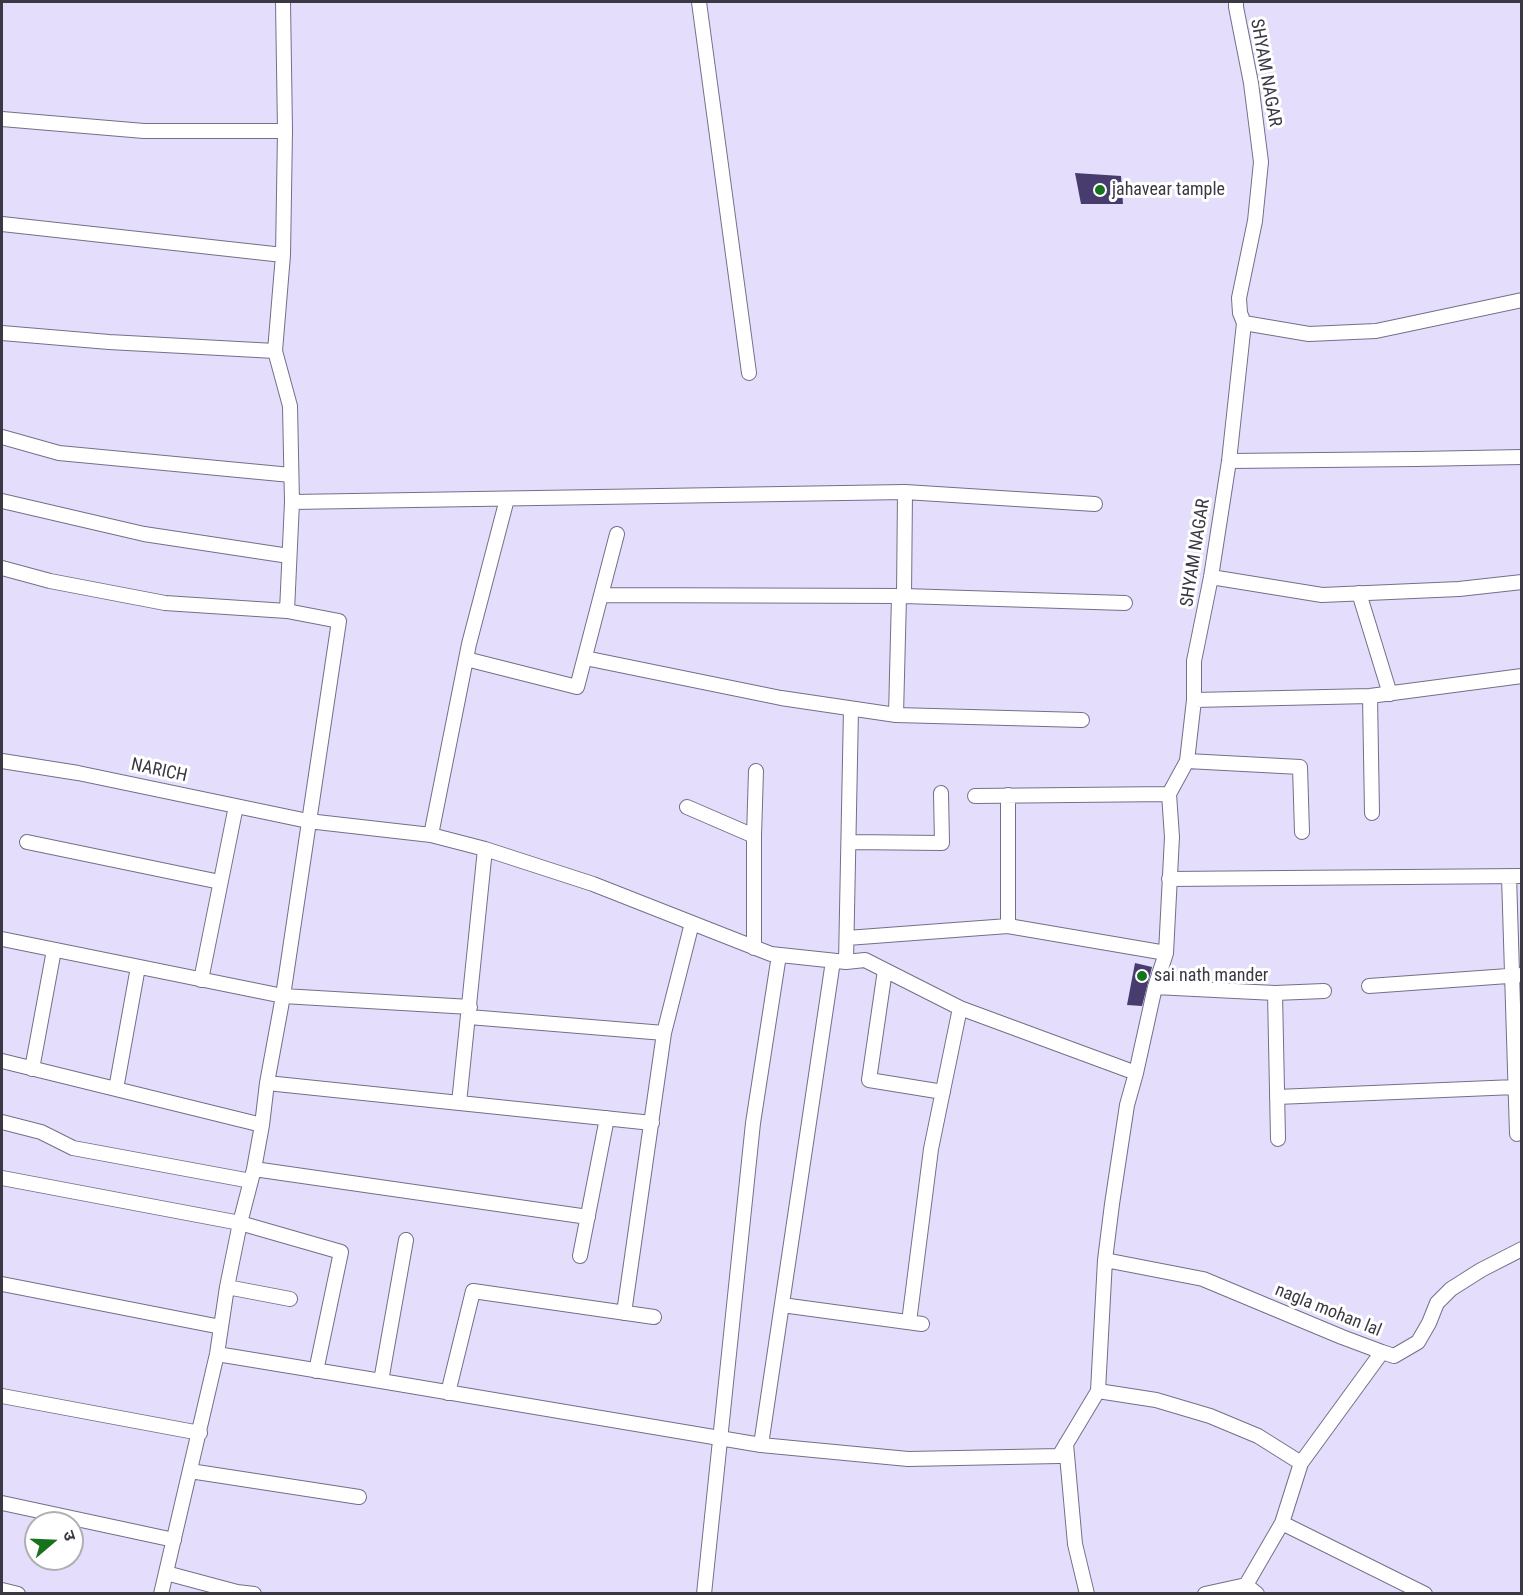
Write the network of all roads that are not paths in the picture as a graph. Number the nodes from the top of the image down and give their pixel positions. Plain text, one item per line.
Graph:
1 (283, 2) edge
2 (699, 2) edge
3 (1236, 2) edge
4 (2, 119) edge
5 (285, 131) junction
6 (2, 224) edge
7 (283, 255) junction
8 (1521, 300) edge
9 (1244, 323) junction
10 (2, 333) edge
11 (274, 351) junction
12 (749, 373) dead end
13 (2, 437) edge
14 (1521, 457) edge
15 (1229, 460) junction
16 (291, 476) junction
17 (905, 492) junction
18 (507, 499) junction
19 (2, 501) edge
20 (292, 502) junction
21 (1095, 504) dead end
22 (616, 534) dead end
23 (289, 556) junction
24 (2, 568) edge
25 (1212, 577) junction
26 (1521, 582) edge
27 (1359, 593) junction
28 (601, 595) junction
29 (902, 596) junction
30 (1125, 603) dead end
31 (287, 611) junction
32 (466, 658) junction
33 (585, 658) junction
34 (1521, 676) edge
35 (1390, 694) junction
36 (1370, 696) junction
37 (1194, 700) junction
38 (851, 709) junction
39 (896, 716) junction
40 (1082, 720) dead end
41 (2, 761) edge
42 (1187, 761) junction
43 (756, 771) dead end
44 (941, 793) dead end
45 (1169, 794) junction
46 (1008, 795) junction
47 (975, 796) dead end
48 (236, 806) junction
49 (687, 807) dead end
50 (1372, 813) dead end
51 (308, 821) junction
52 (1302, 832) dead end
53 (431, 835) junction
54 (754, 836) junction
55 (27, 842) dead end
56 (849, 842) junction
57 (486, 849) junction
58 (1515, 876) edge
59 (1169, 879) junction
60 (220, 882) junction
61 (692, 923) junction
62 (1008, 926) junction
63 (847, 938) junction
64 (2, 942) edge
65 (754, 948) junction
66 (54, 950) junction
67 (1166, 953) junction
68 (779, 955) junction
69 (840, 961) junction
70 (138, 967) junction
71 (885, 970) junction
72 (1517, 975) edge
73 (201, 980) junction
74 (1369, 986) dead end
75 (1155, 987) junction
76 (1324, 991) dead end
77 (1275, 993) junction
78 (283, 996) junction
79 (960, 1008) junction
80 (470, 1012) junction
81 (664, 1033) junction
82 (2, 1062) edge
83 (32, 1069) junction
84 (1136, 1073) junction
85 (267, 1083) junction
86 (116, 1089) junction
87 (943, 1092) junction
88 (1517, 1092) edge
89 (1277, 1097) junction
90 (459, 1103) junction
91 (606, 1119) junction
92 (2, 1122) edge
93 (652, 1123) junction
94 (262, 1125) junction
95 (1517, 1134) dead end
96 (1278, 1139) dead end
97 (252, 1175) junction
98 (2, 1178) edge
99 (588, 1217) junction
100 (240, 1223) junction
101 (406, 1240) dead end
102 (1521, 1249) edge
103 (580, 1256) dead end
104 (1105, 1260) junction
105 (2, 1284) edge
106 (227, 1287) junction
107 (290, 1299) dead end
108 (782, 1305) junction
109 (624, 1313) junction
110 (654, 1317) dead end
111 (221, 1327) junction
112 (1382, 1352) junction
113 (217, 1354) junction
114 (316, 1371) junction
115 (381, 1381) junction
116 (1098, 1391) junction
117 (448, 1393) junction
118 (2, 1396) edge
119 (200, 1433) junction
120 (720, 1437) junction
121 (1066, 1444) junction
122 (761, 1445) junction
123 (1301, 1463) junction
124 (190, 1471) junction
125 (359, 1497) dead end
126 (2, 1503) edge
127 (1282, 1523) junction
128 (174, 1540) junction
129 (166, 1573) junction
130 (1251, 1589) edge
131 (2, 1590) edge
132 (18, 1593) edge
133 (161, 1593) edge
134 (254, 1593) edge
135 (704, 1593) edge
136 (1087, 1593) edge
137 (1205, 1593) edge
138 (1425, 1593) edge

1 - 5 street
2 - 12 street
3 - 9 street, SHYAM NAGAR
4 - 5 street
5 - 7 street
6 - 7 street
7 - 11 street
8 - 9 street
9 - 15 street, SHYAM NAGAR
10 - 11 street
11 - 16 street
13 - 16 street
14 - 15 street
15 - 25 street, SHYAM NAGAR
16 - 20 street
17 - 18 street
17 - 21 street
17 - 29 street
18 - 20 street
18 - 32 street
19 - 23 street
20 - 23 street
22 - 28 street
23 - 31 street
24 - 31 street
25 - 27 street
25 - 37 street, SHYAM NAGAR
26 - 27 street
27 - 35 street
28 - 29 street
28 - 33 street
29 - 30 street
29 - 39 street
31 - 51 street
32 - 33 street
32 - 53 street
33 - 38 street
34 - 35 street
35 - 36 street
36 - 37 street
36 - 50 street
37 - 42 street, SHYAM NAGAR
38 - 39 street
38 - 56 street
39 - 40 street
41 - 48 street, NARICH
42 - 45 street, SHYAM NAGAR
42 - 52 street
43 - 54 street
44 - 56 street
45 - 46 street
45 - 59 street
46 - 47 street
46 - 62 street
48 - 51 street, NARICH
48 - 60 street
49 - 54 street
51 - 53 street, NARICH
51 - 78 street
53 - 57 street, NARICH
54 - 65 street
55 - 60 street
56 - 63 street
57 - 61 street, NARICH
57 - 80 street
58 - 59 street
58 - 72 street
59 - 67 street
60 - 73 street
61 - 65 street, NARICH
61 - 81 street
62 - 63 street
62 - 67 street
63 - 69 street
64 - 66 street
65 - 68 street, NARICH
66 - 70 street
66 - 83 street
67 - 75 street
68 - 69 street, NARICH
68 - 120 street
69 - 71 street, NARICH
69 - 108 street
70 - 73 street
70 - 86 street
71 - 79 street, NARICH
71 - 87 street
72 - 74 street
72 - 88 street
73 - 78 street
75 - 77 street
75 - 84 street
76 - 77 street
77 - 89 street
78 - 80 street
78 - 85 street
79 - 84 street, NARICH
79 - 87 street
80 - 81 street
80 - 90 street
81 - 93 street
82 - 83 street
83 - 86 street
84 - 104 street
85 - 90 street
85 - 94 street
86 - 94 street
87 - 108 street
88 - 89 street
88 - 95 street
89 - 96 street
90 - 91 street
91 - 93 street
91 - 99 street
92 - 97 street
93 - 109 street
94 - 97 street
97 - 99 street
97 - 100 street
98 - 100 street
99 - 103 street
100 - 106 street
100 - 114 street
101 - 115 street
102 - 112 street
104 - 112 street, nagla mohan lal
104 - 116 street
105 - 111 street
106 - 107 street
106 - 111 street
108 - 122 street
109 - 110 street
109 - 117 street
111 - 113 street
112 - 123 street, nagla mohan lal
113 - 114 street
113 - 119 street
114 - 115 street
115 - 117 street
116 - 121 street
116 - 123 street
117 - 120 street
118 - 119 street
119 - 124 street
120 - 122 street
120 - 135 street
121 - 122 street
121 - 136 street
123 - 127 street, nagla mohan lal
124 - 125 street
124 - 128 street
126 - 128 street
127 - 130 street, nagla mohan lal
127 - 138 street
128 - 129 street
129 - 133 street
129 - 134 street
130 - 137 street
131 - 132 street

